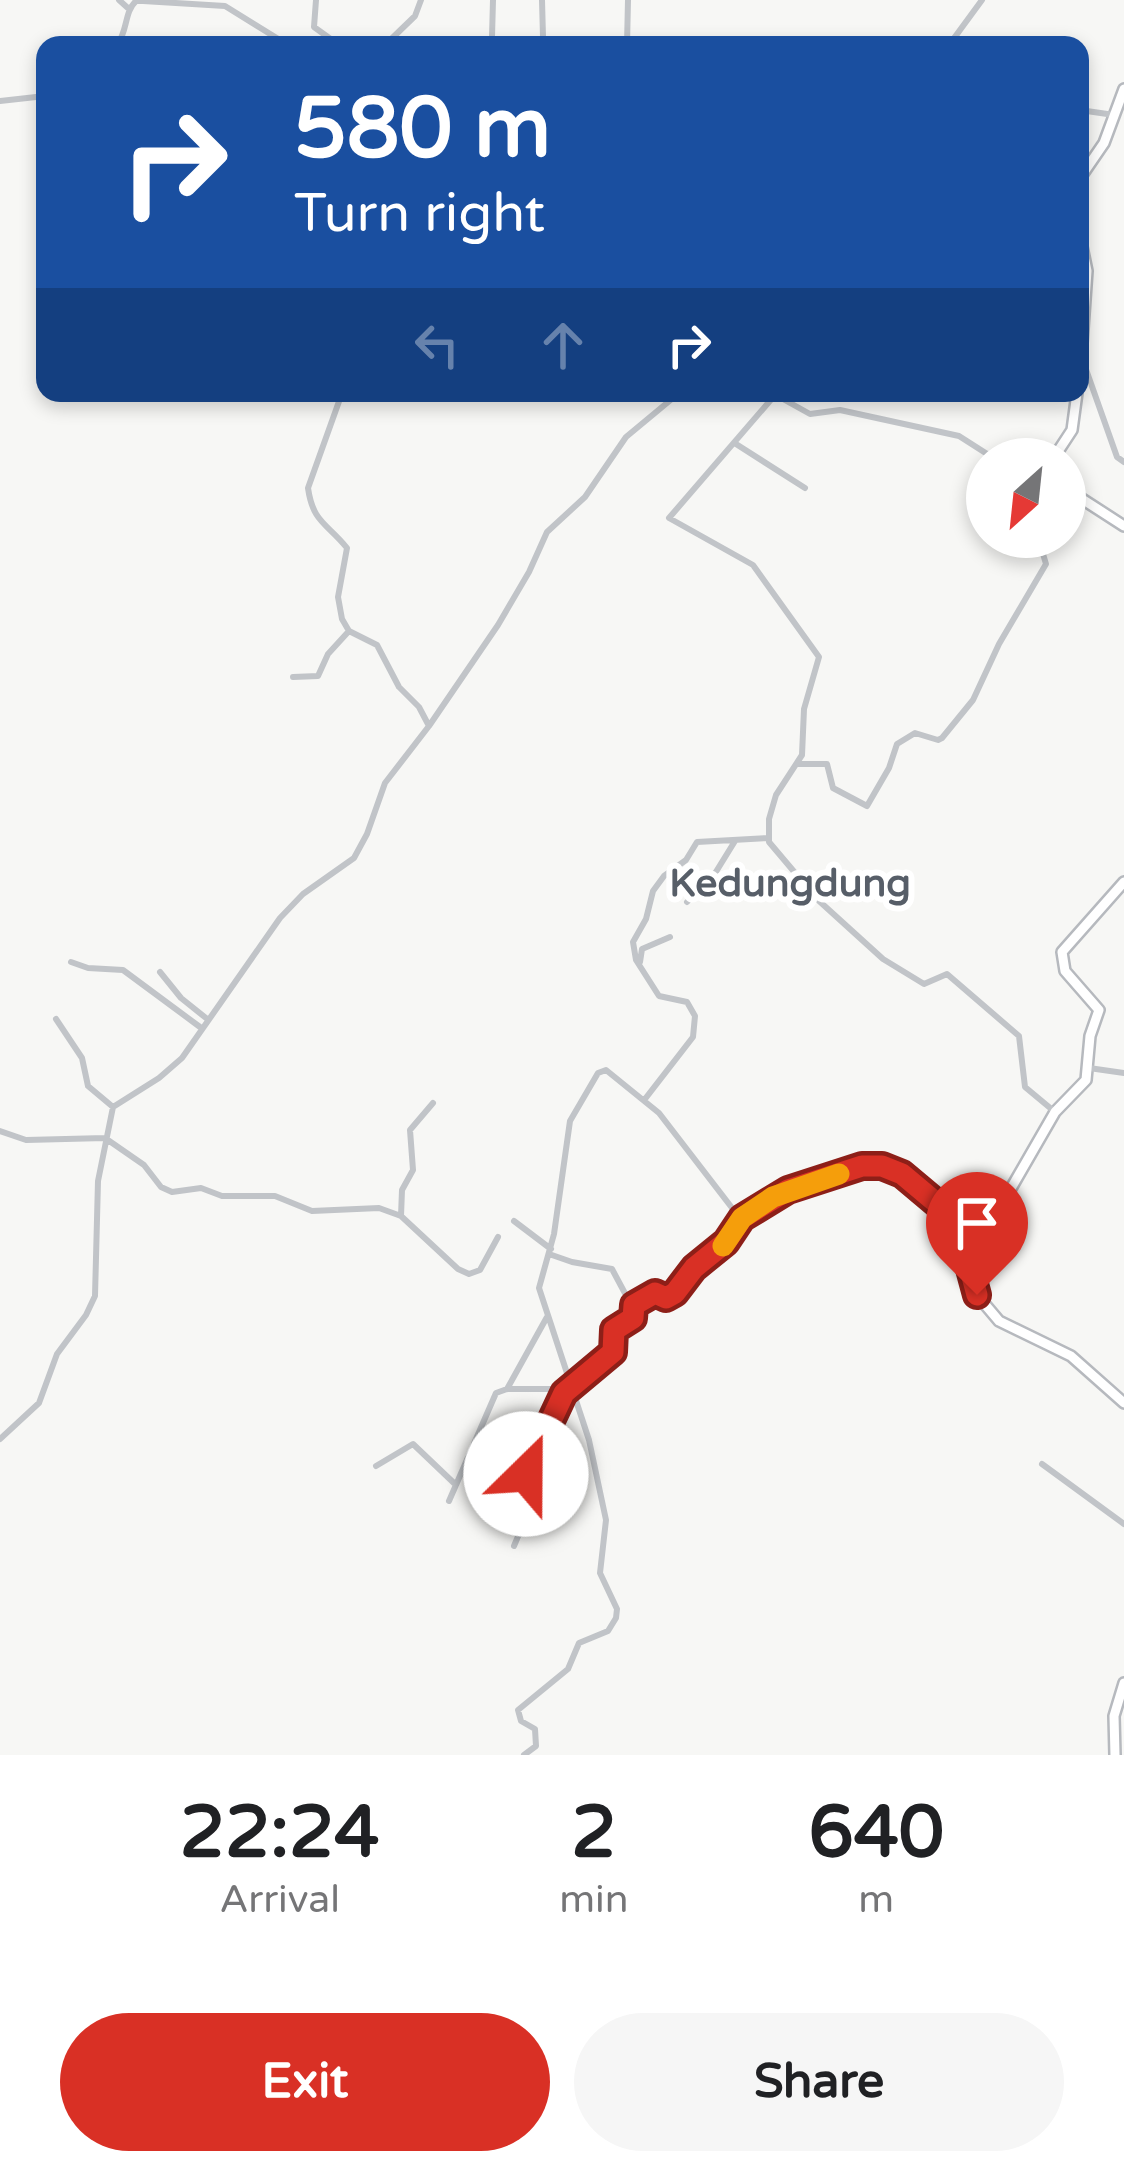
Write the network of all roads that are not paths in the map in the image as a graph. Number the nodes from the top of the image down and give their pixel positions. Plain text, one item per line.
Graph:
1 (119, 0) edge
2 (316, 0) edge
3 (421, 0) edge
4 (493, 0) edge
5 (542, 0) edge
6 (628, 0) edge
7 (982, 0) edge
8 (208, 2) edge
9 (129, 9) junction
10 (122, 36) edge
11 (274, 36) edge
12 (326, 36) edge
13 (396, 36) edge
14 (492, 36) edge
15 (543, 36) edge
16 (627, 36) edge
17 (956, 36) edge
18 (1124, 88) edge
19 (36, 97) edge
20 (0, 101) edge
21 (1089, 111) edge
22 (1114, 115) junction
23 (1089, 164) edge
24 (1089, 378) edge
25 (339, 402) edge
26 (668, 402) edge
27 (768, 402) edge
28 (788, 402) edge
29 (1076, 402) edge
30 (1067, 438) edge
31 (966, 441) edge
32 (736, 444) junction
33 (1124, 462) edge
34 (805, 488) dead end
35 (1086, 502) edge
36 (1124, 526) edge
37 (1044, 558) edge
38 (349, 631) junction
39 (293, 676) dead end
40 (429, 726) junction
41 (797, 764) junction
42 (768, 838) junction
43 (736, 841) junction
44 (1124, 882) edge
45 (687, 902) dead end
46 (670, 937) dead end
47 (70, 962) dead end
48 (642, 968) junction
49 (160, 972) dead end
50 (206, 1018) junction
51 (56, 1019) dead end
52 (200, 1027) junction
53 (1089, 1067) junction
54 (1124, 1073) edge
55 (645, 1099) junction
56 (433, 1102) dead end
57 (112, 1107) junction
58 (1055, 1112) junction
59 (0, 1131) edge
60 (104, 1138) junction
61 (401, 1216) junction
62 (742, 1218) junction
63 (514, 1221) dead end
64 (987, 1230) junction
65 (498, 1237) dead end
66 (550, 1251) junction
67 (634, 1305) junction
68 (547, 1317) junction
69 (570, 1386) junction
70 (507, 1389) junction
71 (1124, 1403) edge
72 (0, 1439) edge
73 (1042, 1464) dead end
74 (376, 1466) dead end
75 (456, 1485) junction
76 (448, 1501) dead end
77 (1124, 1524) edge
78 (514, 1546) dead end
79 (1124, 1683) edge
80 (524, 1755) edge
81 (1115, 1755) edge

1 - 9 street
2 - 12 street
3 - 13 street
4 - 14 street
5 - 15 street
6 - 16 street
7 - 17 street
8 - 9 street
8 - 11 street
9 - 10 street
18 - 22 street
19 - 20 street
21 - 22 street
22 - 23 street
24 - 33 street
25 - 38 street
26 - 40 street
27 - 32 street
28 - 31 street
29 - 30 street
32 - 34 street
32 - 41 street
35 - 36 street
37 - 41 street
38 - 39 street
38 - 40 street
40 - 50 street
41 - 42 street
42 - 43 street
42 - 58 street
43 - 45 street
43 - 48 street
44 - 53 street
46 - 48 street
47 - 52 street
48 - 55 street
49 - 50 street
50 - 52 street
51 - 57 street
52 - 57 street
53 - 54 street
53 - 58 street
55 - 62 street
55 - 66 street
56 - 61 street
57 - 60 street
58 - 64 street
59 - 60 street
60 - 61 street
60 - 72 street
61 - 65 street
62 - 64 street
62 - 67 street
63 - 66 street
64 - 71 street
66 - 67 street
66 - 68 street
67 - 69 street
68 - 69 street
68 - 70 street
69 - 70 street
69 - 78 street
69 - 80 street
70 - 75 street
73 - 77 street
74 - 75 street
75 - 76 street
79 - 81 street

